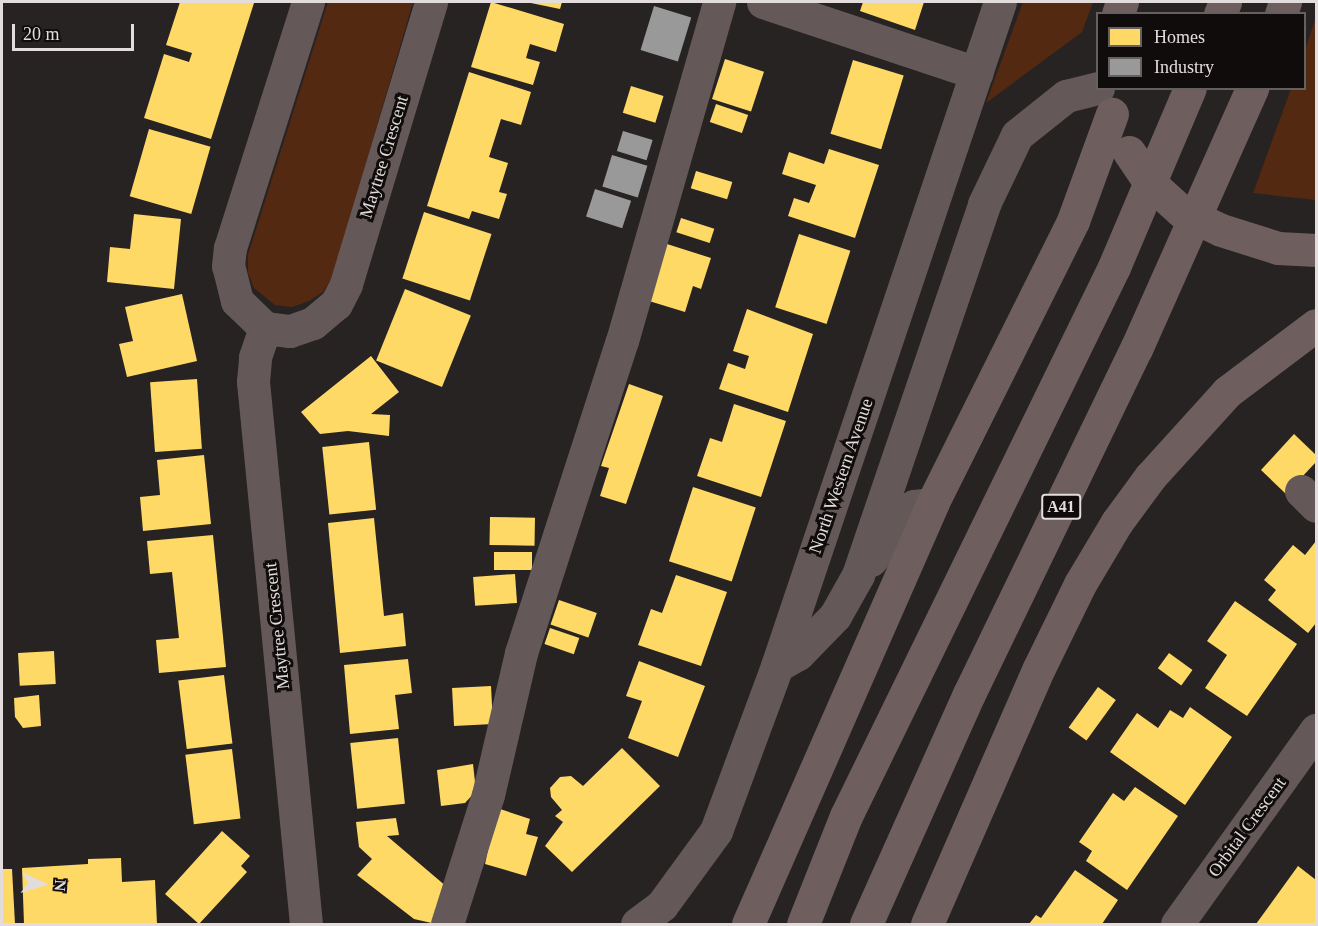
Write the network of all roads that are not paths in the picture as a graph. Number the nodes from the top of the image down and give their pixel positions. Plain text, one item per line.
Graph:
1 (308, 2) edge
2 (431, 2) edge
3 (719, 2) edge
4 (763, 2) edge
5 (1000, 2) edge
6 (977, 73) junction
7 (1189, 90) edge
8 (1251, 90) edge
9 (1105, 97) edge
10 (1317, 250) edge
11 (1317, 325) edge
12 (265, 328) junction
13 (932, 504) junction
14 (858, 575) junction
15 (777, 666) junction
16 (1317, 730) edge
17 (306, 924) edge
18 (447, 924) edge
19 (637, 924) edge
20 (748, 924) edge
21 (802, 924) edge
22 (866, 924) edge
23 (927, 924) edge
24 (1177, 924) edge

1 - 12 street
2 - 12 street, Maytree Crescent
3 - 18 street
4 - 6 street
5 - 6 street, North Western Avenue
6 - 15 street, North Western Avenue
7 - 21 highway
8 - 22 highway, A41
9 - 10 highway, bridge
9 - 13 highway
9 - 14 street
11 - 23 highway
12 - 17 street, Maytree Crescent
13 - 14 street
13 - 20 highway
14 - 15 street
15 - 19 street, North Western Avenue
16 - 24 street, Orbital Crescent

